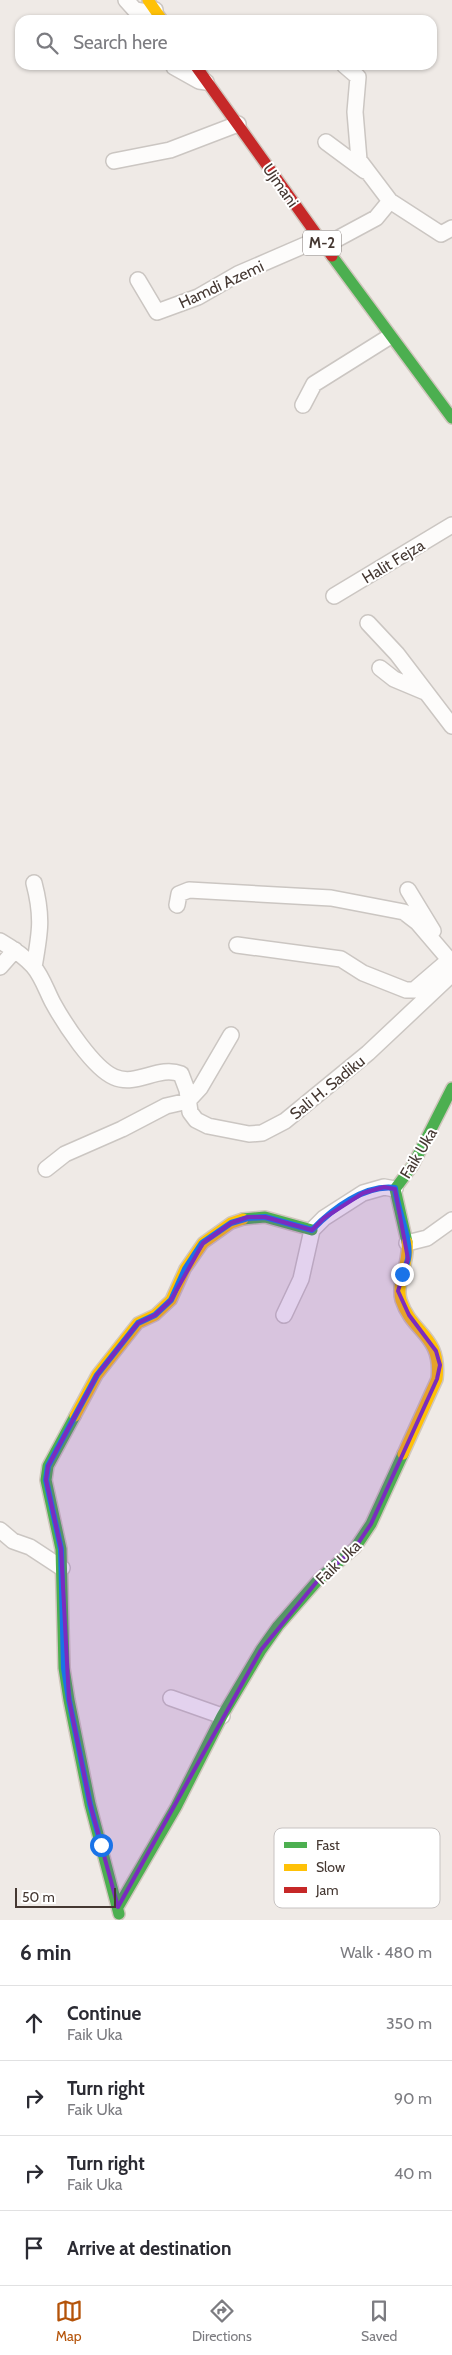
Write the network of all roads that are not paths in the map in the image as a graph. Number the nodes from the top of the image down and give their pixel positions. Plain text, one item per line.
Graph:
1 (126, 0) edge
2 (155, 10) edge
3 (179, 70) edge
4 (199, 70) edge
5 (350, 70) edge
6 (207, 82) junction
7 (238, 124) junction
8 (326, 142) dead end
9 (114, 161) dead end
10 (367, 172) junction
11 (390, 201) junction
12 (452, 228) edge
13 (322, 243) junction
14 (138, 280) dead end
15 (389, 337) junction
16 (303, 405) dead end
17 (452, 418) edge
18 (452, 525) edge
19 (334, 596) dead end
20 (368, 623) dead end
21 (380, 668) dead end
22 (425, 692) junction
23 (452, 726) edge
24 (34, 883) dead end
25 (408, 890) dead end
26 (177, 905) dead end
27 (0, 941) edge
28 (435, 942) junction
29 (237, 946) dead end
30 (15, 950) junction
31 (451, 966) edge
32 (0, 967) edge
33 (34, 967) junction
34 (231, 1035) dead end
35 (452, 1088) edge
36 (188, 1101) junction
37 (46, 1169) dead end
38 (395, 1188) junction
39 (452, 1220) edge
40 (312, 1230) junction
41 (407, 1243) junction
42 (284, 1315) dead end
43 (446, 1369) edge
44 (0, 1530) edge
45 (62, 1568) junction
46 (171, 1698) dead end
47 (222, 1716) junction
48 (118, 1907) junction
49 (120, 1920) edge

1 - 2 street
3 - 6 street
4 - 6 street, Ujmani / M-2
5 - 10 street
6 - 7 street, Ujmani / M-2
7 - 9 street
7 - 13 street, Ujmani / M-2
8 - 10 street
10 - 11 street
11 - 12 street
11 - 13 street
13 - 14 street, Hamdi Azemi
13 - 15 street, Ujmani / M-2
15 - 16 street
15 - 17 street, Ujmani / M-2
18 - 19 street, Halit Fejza
20 - 22 street
21 - 22 street
22 - 23 street
24 - 33 street
25 - 28 street
26 - 28 street
27 - 30 street, Sali H. Sadiku
28 - 31 street
29 - 31 street
30 - 32 street
30 - 33 street, Sali H. Sadiku
31 - 36 street, Sali H. Sadiku
33 - 36 street, Sali H. Sadiku
34 - 36 street
35 - 38 street, Faik Uka
36 - 37 street
38 - 40 street, Faik Uka
38 - 41 street, Faik Uka
39 - 41 street
40 - 42 street
40 - 45 street
41 - 43 street, Faik Uka
43 - 47 street, Faik Uka
44 - 45 street
45 - 48 street
46 - 47 street
47 - 48 street, Faik Uka
48 - 49 street

